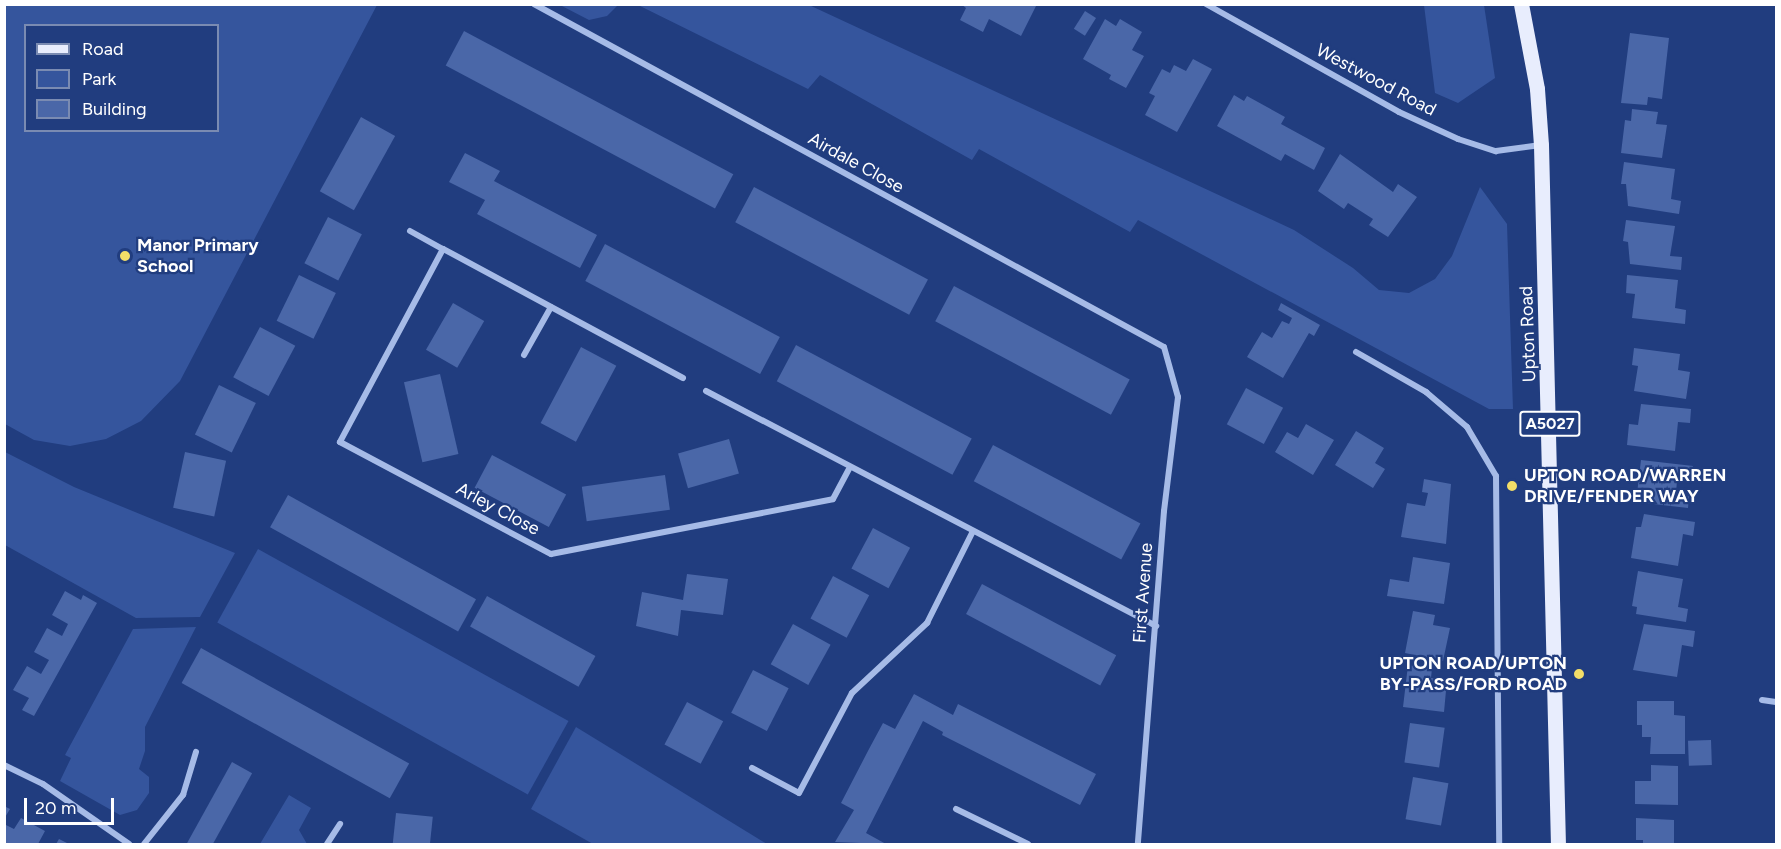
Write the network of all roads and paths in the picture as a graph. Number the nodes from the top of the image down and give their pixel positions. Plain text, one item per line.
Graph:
1 (534, 4) edge
2 (1206, 4) edge
3 (1521, 4) edge
4 (1541, 145) junction
5 (410, 231) dead end
6 (443, 249) junction
7 (551, 307) junction
8 (1164, 347) joint
9 (1356, 352) dead end
10 (524, 355) dead end
11 (683, 378) dead end
12 (706, 391) dead end
13 (849, 469) junction
14 (972, 533) junction
15 (1156, 626) junction
16 (1762, 700) dead end
17 (1776, 702) edge
18 (196, 752) dead end
19 (4, 765) edge
20 (752, 768) dead end
21 (956, 808) dead end
22 (340, 824) dead end
23 (129, 844) edge
24 (144, 844) edge
25 (327, 844) edge
26 (1029, 844) edge
27 (1138, 844) edge
28 (1498, 844) edge
29 (1558, 844) edge

1 - 8 street, Airdale Close
2 - 4 street, Westwood Road
3 - 4 main road, Upton Road / A5027
4 - 29 main road, Upton Road / A5027
5 - 6 street
6 - 7 street
6 - 13 street, Arley Close
7 - 10 street
7 - 11 street
8 - 15 street, First Avenue
9 - 28 street
12 - 13 street
13 - 14 street
14 - 15 street
14 - 20 street
15 - 27 street, First Avenue
16 - 17 street
18 - 24 street
19 - 23 street
21 - 26 street
22 - 25 street

